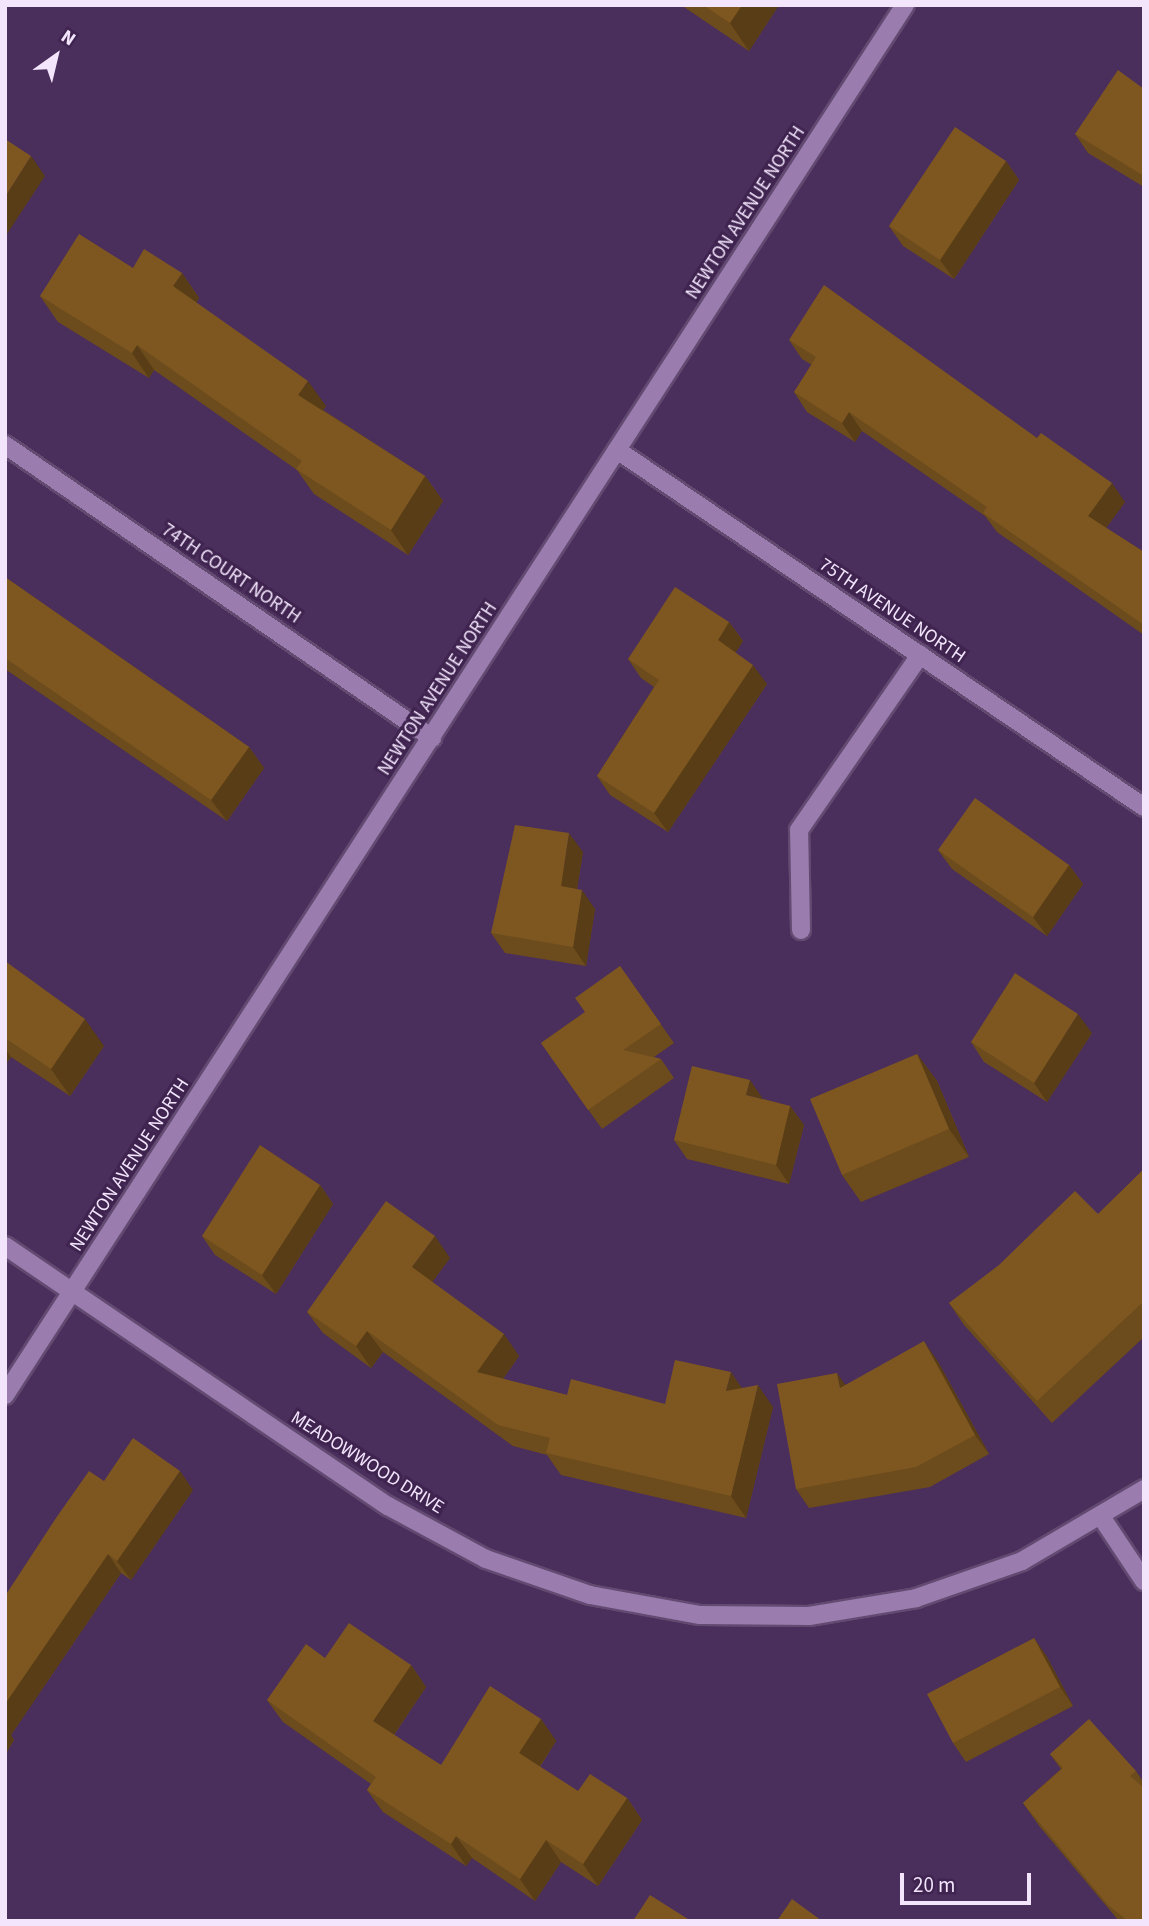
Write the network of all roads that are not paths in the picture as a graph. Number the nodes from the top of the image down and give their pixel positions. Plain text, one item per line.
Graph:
1 (905, 5) edge
2 (5, 445) edge
3 (617, 450) junction
4 (920, 655) junction
5 (432, 738) junction
6 (1144, 807) edge
7 (801, 930) dead end
8 (5, 1246) edge
9 (72, 1293) junction
10 (5, 1395) edge
11 (1144, 1489) edge
12 (1102, 1518) junction
13 (1144, 1581) edge

1 - 3 street, NEWTON AVENUE NORTH
2 - 5 street, 74TH COURT NORTH
3 - 4 street, 75TH AVENUE NORTH
3 - 5 street, NEWTON AVENUE NORTH
4 - 6 street, 75TH AVENUE NORTH
4 - 7 street
5 - 9 street, NEWTON AVENUE NORTH
8 - 9 street, MEADOWWOOD DRIVE
9 - 10 street, NEWTON AVENUE NORTH
9 - 12 street, MEADOWWOOD DRIVE
11 - 12 street, MEADOWWOOD DRIVE
12 - 13 street

